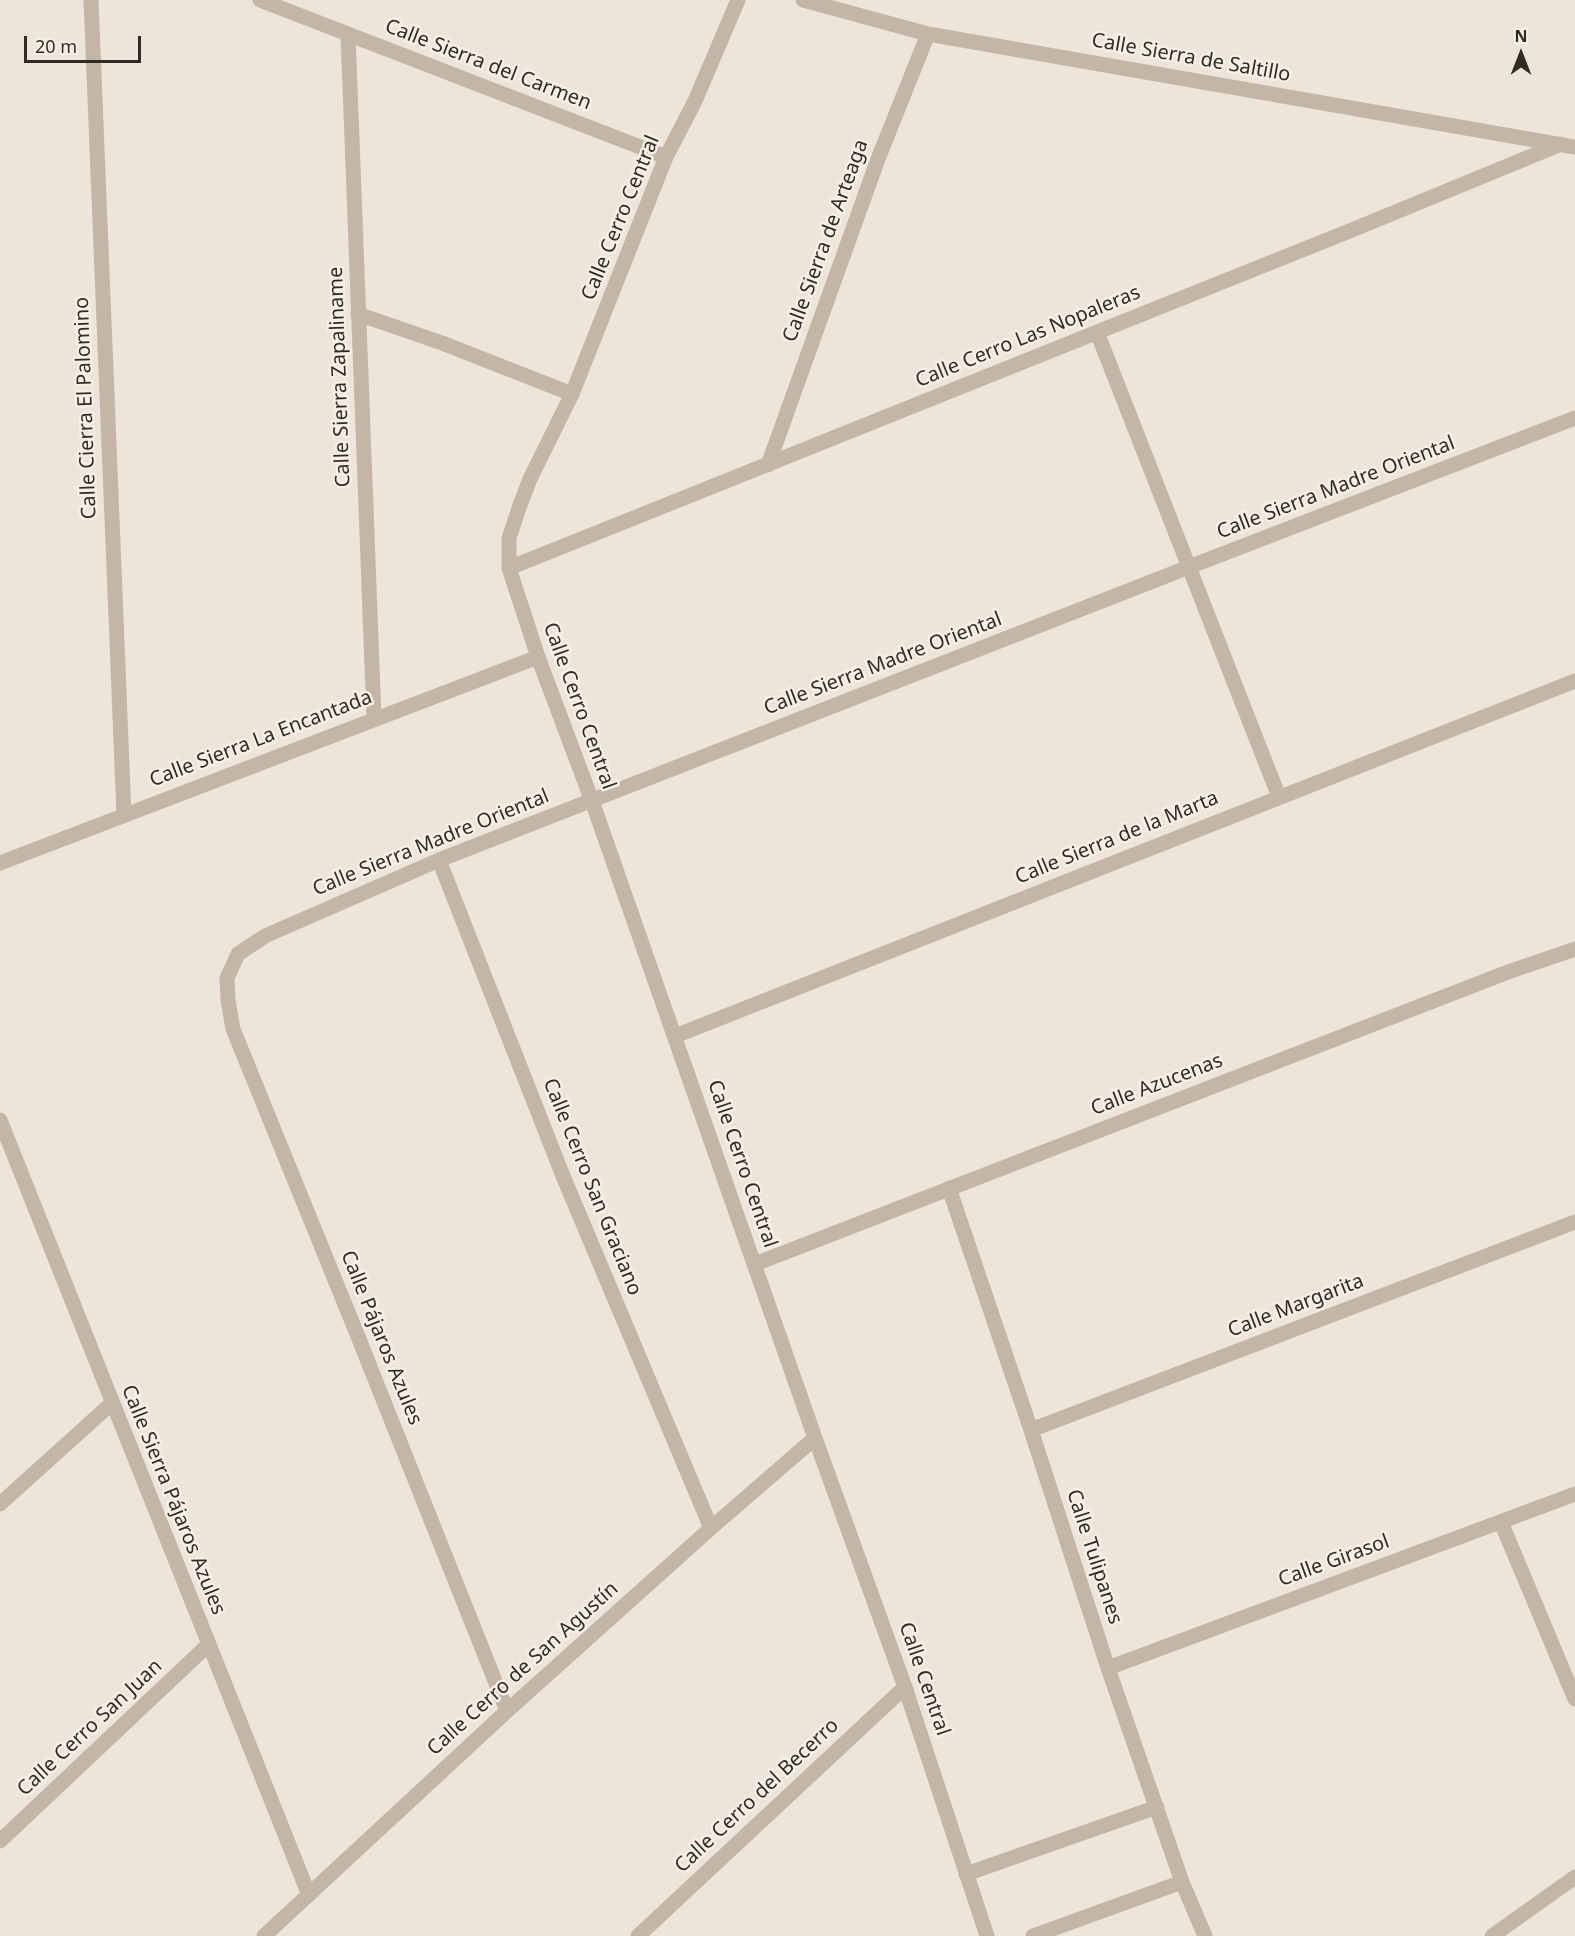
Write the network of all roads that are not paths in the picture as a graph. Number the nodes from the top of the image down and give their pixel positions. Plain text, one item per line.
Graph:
1 (91, 0) edge
2 (260, 0) edge
3 (738, 0) edge
4 (803, 0) edge
5 (348, 34) junction
6 (928, 34) junction
7 (1568, 145) edge
8 (666, 157) junction
9 (358, 314) junction
10 (1097, 332) junction
11 (572, 394) junction
12 (1575, 418) edge
13 (768, 465) junction
14 (1189, 567) junction
15 (510, 568) junction
16 (538, 657) junction
17 (1575, 681) edge
18 (374, 718) junction
19 (1279, 797) junction
20 (592, 801) junction
21 (124, 815) junction
22 (439, 860) junction
23 (0, 863) edge
24 (1575, 949) edge
25 (227, 978) joint
26 (675, 1036) junction
27 (0, 1120) edge
28 (949, 1188) junction
29 (1575, 1222) edge
30 (755, 1264) junction
31 (112, 1403) junction
32 (1031, 1430) junction
33 (815, 1438) junction
34 (1575, 1494) edge
35 (0, 1504) edge
36 (1501, 1521) junction
37 (711, 1528) junction
38 (208, 1645) junction
39 (1108, 1668) junction
40 (905, 1687) junction
41 (1575, 1699) edge
42 (507, 1711) junction
43 (1157, 1807) junction
44 (0, 1841) edge
45 (966, 1874) junction
46 (1575, 1877) edge
47 (1182, 1882) junction
48 (309, 1895) junction
49 (264, 1936) edge
50 (638, 1936) edge
51 (987, 1936) edge
52 (1033, 1936) edge
53 (1205, 1936) edge
54 (1492, 1936) edge

1 - 21 street, Calle Cierra El Palomino
2 - 5 street, Calle Sierra del Carmen
3 - 8 street, Calle Cerro Central
4 - 6 street, Calle Sierra de Saltillo
5 - 8 street, Calle Sierra del Carmen
5 - 9 street, Calle Sierra Zapaliname
6 - 7 street, Calle Sierra de Saltillo
6 - 13 street, Calle Sierra de Arteaga
7 - 10 street, Calle Cerro Las Nopaleras
8 - 11 street, Calle Cerro Central
9 - 11 street
9 - 18 street, Calle Sierra Zapaliname
10 - 13 street, Calle Cerro Las Nopaleras
10 - 14 street
11 - 15 street, Calle Cerro Central
12 - 14 street, Calle Sierra Madre Oriental
13 - 15 street, Calle Cerro Las Nopaleras
14 - 19 street
14 - 20 street, Calle Sierra Madre Oriental
15 - 16 street, Calle Cerro Central
16 - 18 street, Calle Sierra La Encantada
16 - 20 street, Calle Cerro Central
17 - 19 street, Calle Sierra de la Marta
18 - 21 street, Calle Sierra La Encantada
19 - 26 street, Calle Sierra de la Marta
20 - 22 street, Calle Sierra Madre Oriental
20 - 26 street, Calle Cerro Central
21 - 23 street, Calle Sierra La Encantada
22 - 25 street, Calle Sierra Madre Oriental
22 - 37 street, Calle Cerro San Graciano
24 - 28 street, Calle Azucenas
25 - 42 street, Calle Pájaros Azules
26 - 30 street, Calle Cerro Central
27 - 31 street, Calle Sierra Pájaros Azules
28 - 30 street, Calle Azucenas
28 - 32 street, Calle Tulipanes
29 - 32 street, Calle Margarita
30 - 33 street, Calle Cerro Central
31 - 35 street
31 - 38 street, Calle Sierra Pájaros Azules
32 - 39 street, Calle Tulipanes
33 - 37 street, Calle Cerro de San Agustín
33 - 40 street, Calle Central
34 - 36 street, Calle Girasol
36 - 39 street, Calle Girasol
36 - 41 street
37 - 42 street, Calle Cerro de San Agustín
38 - 44 street, Calle Cerro San Juan
38 - 48 street, Calle Sierra Pájaros Azules
39 - 43 street, Calle Tulipanes
40 - 45 street, Calle Central
40 - 50 street, Calle Cerro del Becerro
42 - 48 street, Calle Cerro de San Agustín
43 - 45 street
43 - 47 street, Calle Tulipanes
45 - 51 street, Calle Central
46 - 54 street
47 - 52 street
47 - 53 street, Calle Tulipanes
48 - 49 street, Calle Cerro de San Agustín

